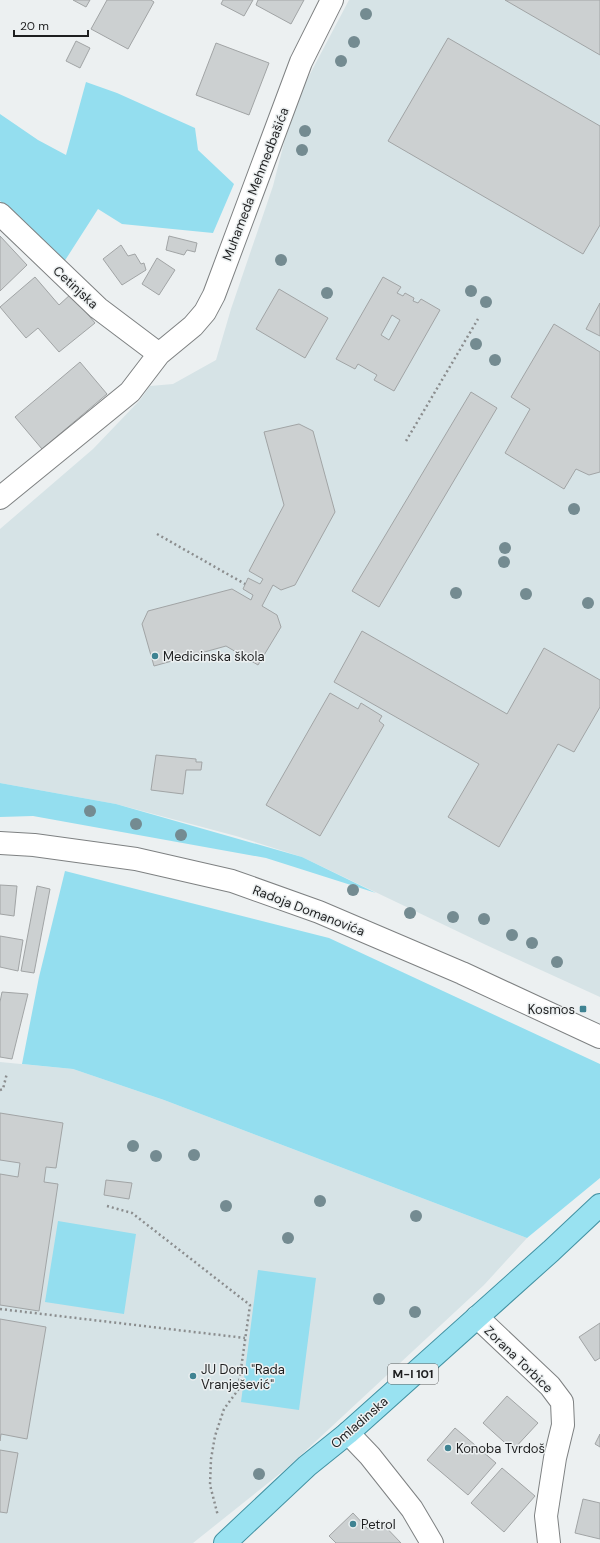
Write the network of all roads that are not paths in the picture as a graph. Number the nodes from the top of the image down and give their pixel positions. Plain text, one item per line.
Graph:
1 (332, 0) edge
2 (0, 214) edge
3 (159, 354) junction
4 (0, 498) edge
5 (0, 843) edge
6 (600, 1037) edge
7 (600, 1205) edge
8 (476, 1317) junction
9 (348, 1433) junction
10 (225, 1543) edge
11 (432, 1543) edge
12 (550, 1543) edge

1 - 3 street, Muhameda Mehmedbašića
2 - 3 street, Cetinjska
3 - 4 street, Muhameda Mehmedbašića
5 - 6 street, Radoja Domanovića
7 - 8 main road, Omladinska / M-I 101
8 - 9 main road, Omladinska / M-I 101
8 - 12 street, Zorana Torbice
9 - 10 main road, Omladinska / M-I 101
9 - 11 street

